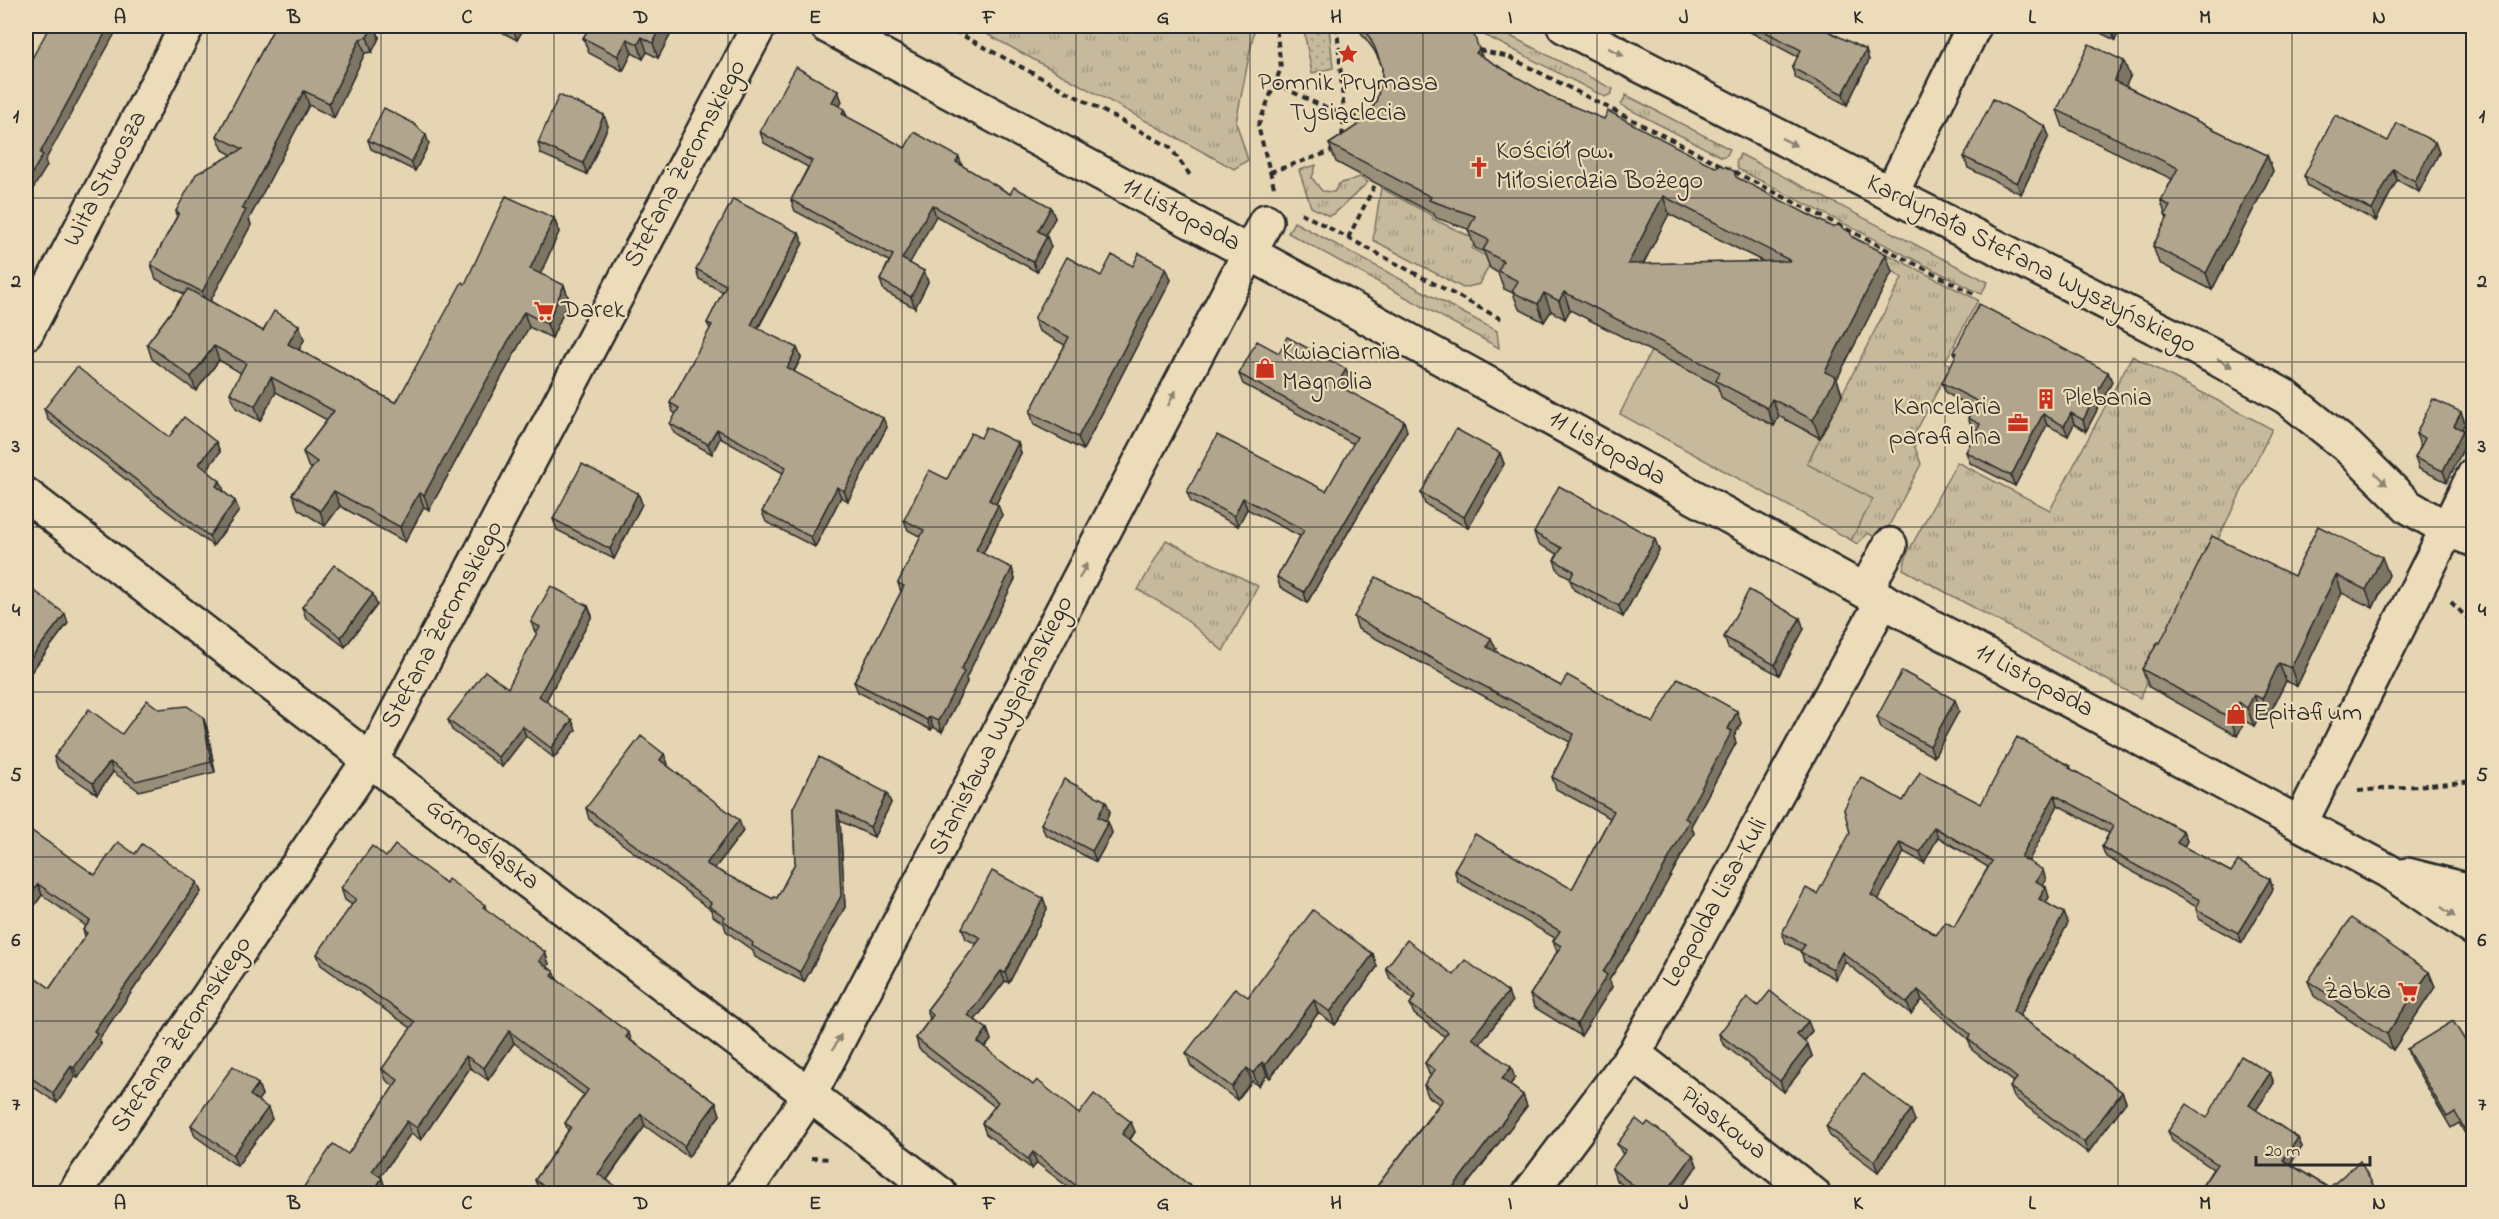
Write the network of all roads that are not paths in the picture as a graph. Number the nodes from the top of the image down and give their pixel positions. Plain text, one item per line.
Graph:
1 (187, 26) edge
2 (759, 26) edge
3 (827, 26) edge
4 (1564, 26) edge
5 (1974, 26) edge
6 (1891, 194) junction
7 (1271, 210) road end
8 (1248, 252) junction
9 (26, 333) edge
10 (2474, 475) edge
11 (26, 495) edge
12 (2460, 534) edge
13 (1890, 545) dead end
14 (1874, 595) junction
15 (370, 760) junction
16 (2300, 824) junction
17 (2388, 871) junction
18 (2474, 892) edge
19 (2474, 929) edge
20 (1634, 1054) junction
21 (810, 1094) junction
22 (74, 1194) edge
23 (743, 1194) edge
24 (940, 1194) edge
25 (1529, 1194) edge
26 (1813, 1194) edge

1 - 9 street, Wita Stwosza
2 - 15 street, Stefana Żeromskiego
3 - 8 street, 11 Listopada
4 -> 6 street, Kardynała Stefana Wyszyńskiego
5 - 6 street
6 -> 12 street, Kardynała Stefana Wyszyńskiego
7 - 8 street, Stanisława Wyspiańskiego
8 - 14 street, 11 Listopada
21 -> 8 street, Stanisława Wyspiańskiego
10 - 12 street
11 - 15 street, Górnośląska
12 - 16 street
13 - 14 street, Leopolda Lisa-Kuli
14 - 16 street, 11 Listopada
14 - 20 street, Leopolda Lisa-Kuli
15 - 21 street, Górnośląska
15 - 22 street, Stefana Żeromskiego
16 - 17 street, 11 Listopada
17 - 18 street
17 -> 19 street
20 - 25 street, Leopolda Lisa-Kuli
20 - 26 street, Piaskowa
21 - 23 street, Stanisława Wyspiańskiego
21 - 24 street, Górnośląska

